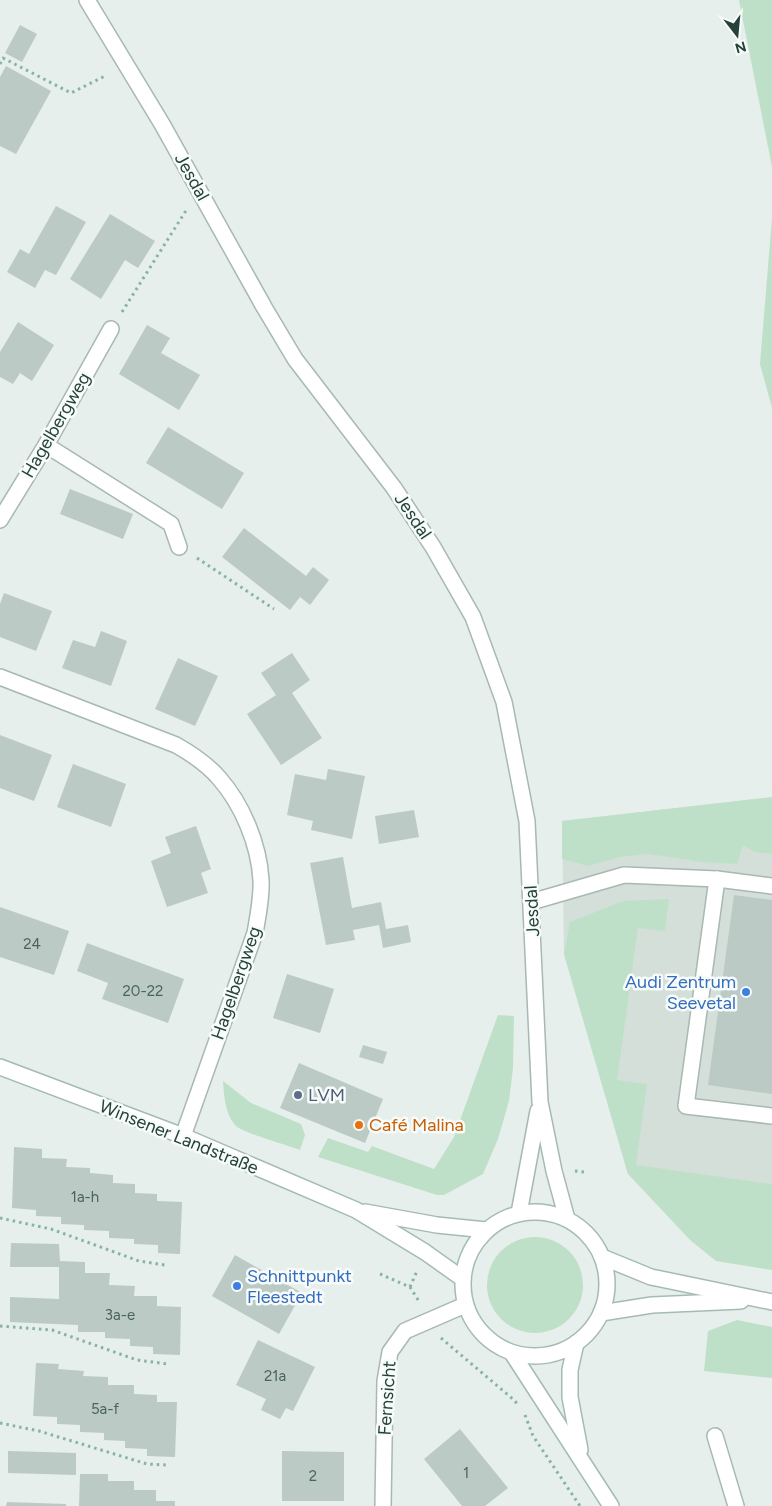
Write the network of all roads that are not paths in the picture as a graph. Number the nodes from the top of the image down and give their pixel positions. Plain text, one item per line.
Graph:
1 (89, 1) edge
2 (111, 329) road end
3 (46, 445) junction
4 (0, 520) edge
5 (179, 547) road end
6 (0, 677) edge
7 (716, 879) junction
8 (772, 886) edge
9 (531, 902) junction
10 (0, 1067) edge
11 (540, 1102) junction
12 (772, 1116) edge
13 (183, 1136) junction
14 (356, 1210) junction
15 (519, 1213) junction
16 (567, 1219) junction
17 (486, 1230) junction
18 (602, 1257) junction
19 (462, 1279) junction
20 (767, 1301) edge
21 (465, 1305) junction
22 (601, 1313) junction
23 (576, 1343) junction
24 (512, 1353) junction
25 (715, 1436) dead end
26 (581, 1457) junction
27 (384, 1506) edge
28 (611, 1506) edge
29 (736, 1506) edge

1 - 9 street, Jesdal
2 - 3 street, Hagelbergweg
3 - 4 street, Hagelbergweg
3 - 5 street
6 - 13 street, Hagelbergweg
7 - 8 street
7 - 9 street
7 - 12 street
9 - 11 street, Jesdal
10 - 13 street, Winsener Landstraße
11 - 15 street, Jesdal
11 - 16 street, Jesdal
13 - 14 street, Winsener Landstraße
14 - 17 street, Winsener Landstraße
14 - 19 street, Winsener Landstraße
15 - 16 street
15 - 17 street
16 - 18 street
17 - 19 street
18 - 20 street
18 - 22 street
19 - 21 street
20 - 22 street
21 - 24 street
21 - 27 street, Fernsicht
22 - 23 street
23 - 24 street
23 - 26 street
24 - 26 street
25 - 29 street
26 - 28 street

